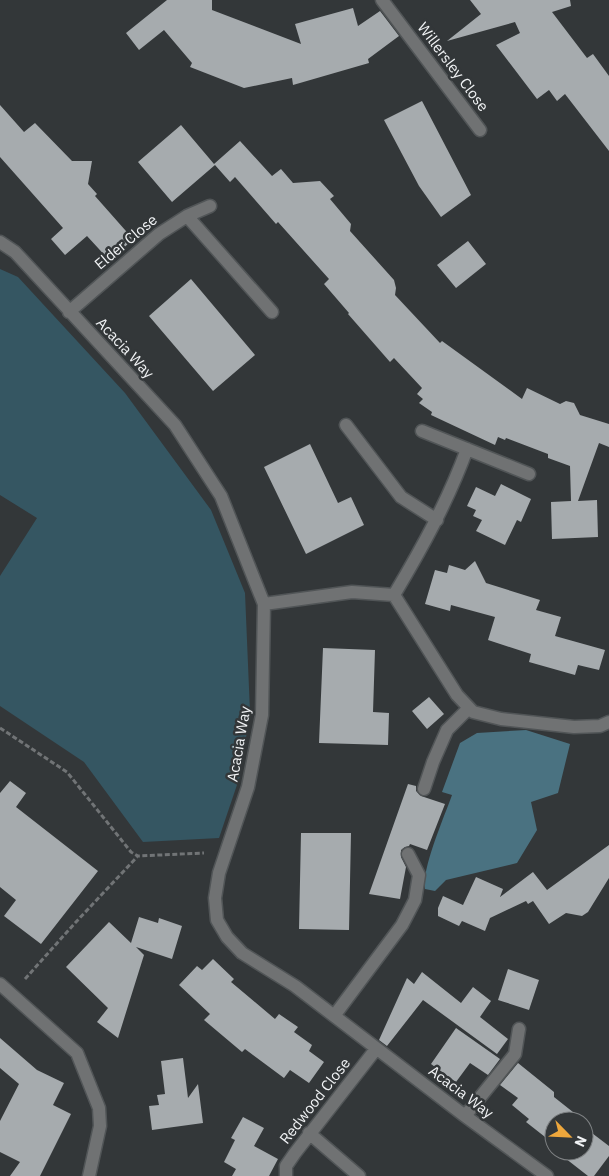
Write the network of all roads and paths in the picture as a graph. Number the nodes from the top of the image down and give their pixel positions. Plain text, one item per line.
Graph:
1 (382, 0) edge
2 (480, 130) dead end
3 (210, 206) dead end
4 (187, 216) junction
5 (0, 242) edge
6 (69, 312) junction
7 (272, 312) dead end
8 (346, 424) dead end
9 (422, 431) dead end
10 (467, 449) junction
11 (529, 474) dead end
12 (437, 520) junction
13 (394, 595) junction
14 (264, 604) junction
15 (469, 708) junction
16 (609, 722) edge
17 (0, 728) edge
18 (424, 789) dead end
19 (227, 852) junction
20 (408, 854) dead end
21 (138, 856) junction
22 (0, 984) edge
23 (12, 995) junction
24 (334, 1016) junction
25 (519, 1029) dead end
26 (376, 1049) junction
27 (465, 1116) junction
28 (309, 1133) junction
29 (89, 1176) edge
30 (286, 1176) edge
31 (359, 1176) edge
32 (547, 1176) edge

1 - 2 street, Willersley Close
3 - 4 street, Elder Close
4 - 6 street, Elder Close
4 - 7 street
5 - 6 street, Acacia Way
6 - 14 street, Acacia Way
8 - 12 street
9 - 10 street
10 - 11 street
10 - 12 street
12 - 13 street
13 - 14 street
13 - 15 street
14 - 19 street, Acacia Way
15 - 16 street
15 - 18 street
17 - 21 path
19 - 21 path
19 - 24 street, Acacia Way
20 - 24 street
21 - 23 path
22 - 23 street
23 - 29 street
24 - 26 street, Acacia Way
25 - 27 street
26 - 27 street, Acacia Way
26 - 28 street, Redwood Close
27 - 32 street, Acacia Way
28 - 30 street, Redwood Close
28 - 31 street

